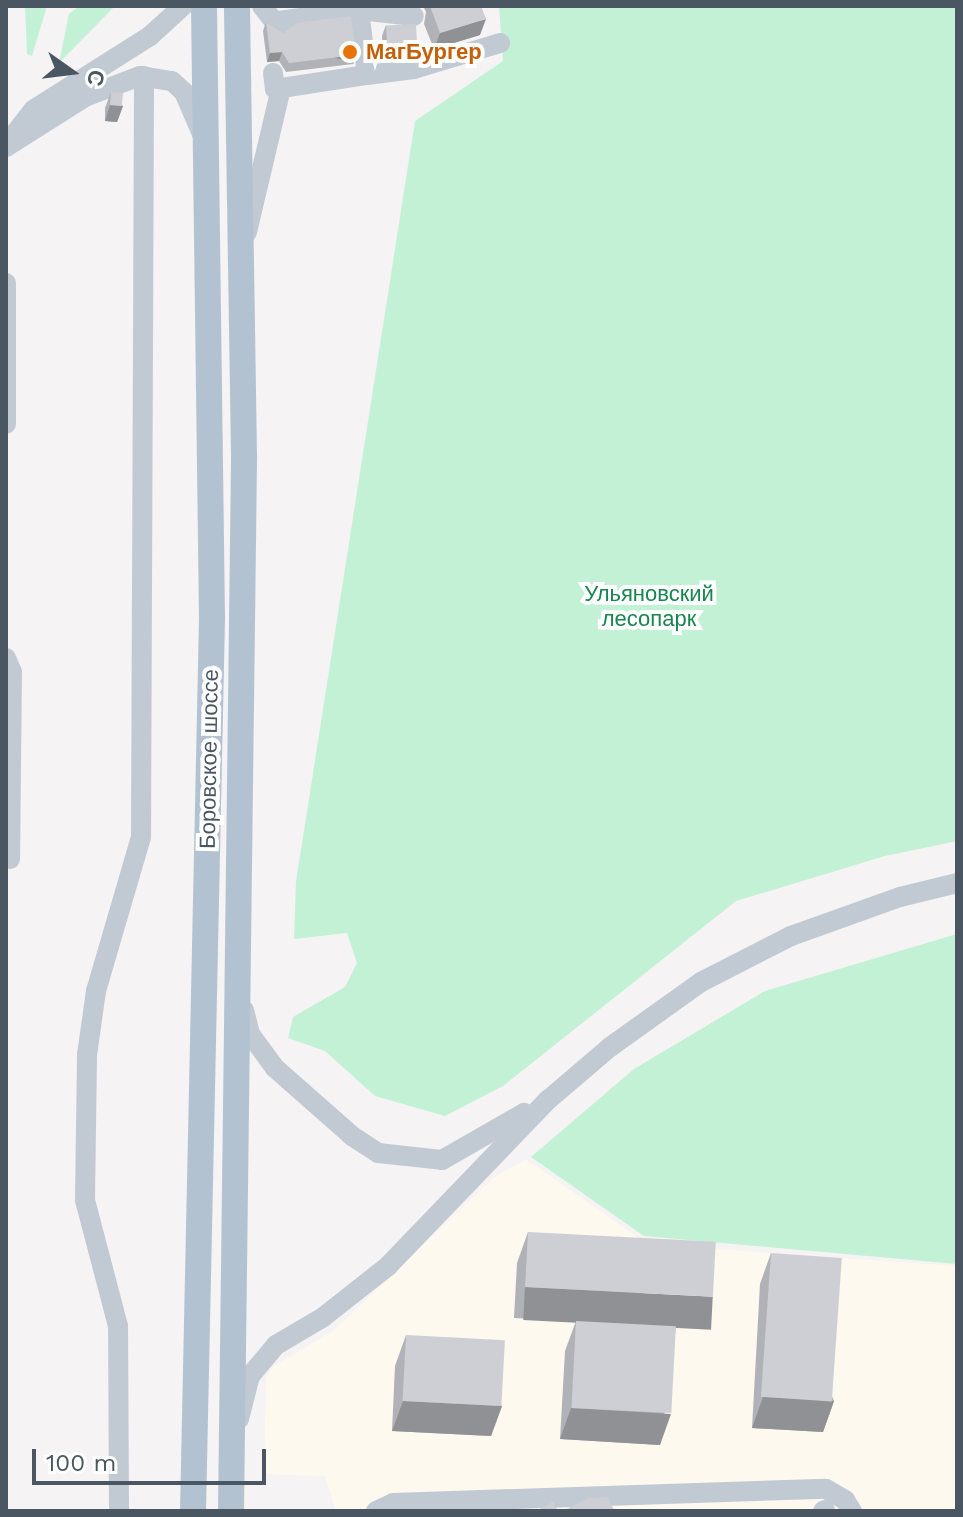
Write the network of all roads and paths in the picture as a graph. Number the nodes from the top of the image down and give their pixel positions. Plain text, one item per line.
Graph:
1 (183, 6) edge
2 (204, 6) edge
3 (237, 6) edge
4 (359, 10) junction
5 (414, 16) dead end
6 (284, 19) edge
7 (500, 43) dead end
8 (367, 75) junction
9 (144, 76) junction
10 (207, 146) junction
11 (6, 147) edge
12 (241, 254) junction
13 (6, 283) edge
14 (6, 424) edge
15 (6, 658) edge
16 (10, 859) dead end
17 (957, 883) edge
18 (237, 981) junction
19 (548, 1100) junction
20 (230, 1454) junction
21 (119, 1511) edge
22 (193, 1511) edge
23 (231, 1511) edge
24 (376, 1511) edge
25 (852, 1511) edge

1 - 11 street
2 - 10 main road, Боровское шоссе
3 - 12 main road, Боровское шоссе
4 - 5 street
4 - 6 street
4 - 8 street
7 - 8 street
8 - 12 street
9 - 10 street
9 - 11 street
9 - 21 street
10 - 22 main road, Боровское шоссе
12 - 18 main road, Боровское шоссе
13 - 14 street
15 - 16 street
17 - 19 street
18 - 19 street
18 - 20 main road, Боровское шоссе
19 - 20 street
20 - 23 main road, Боровское шоссе
24 - 25 street

